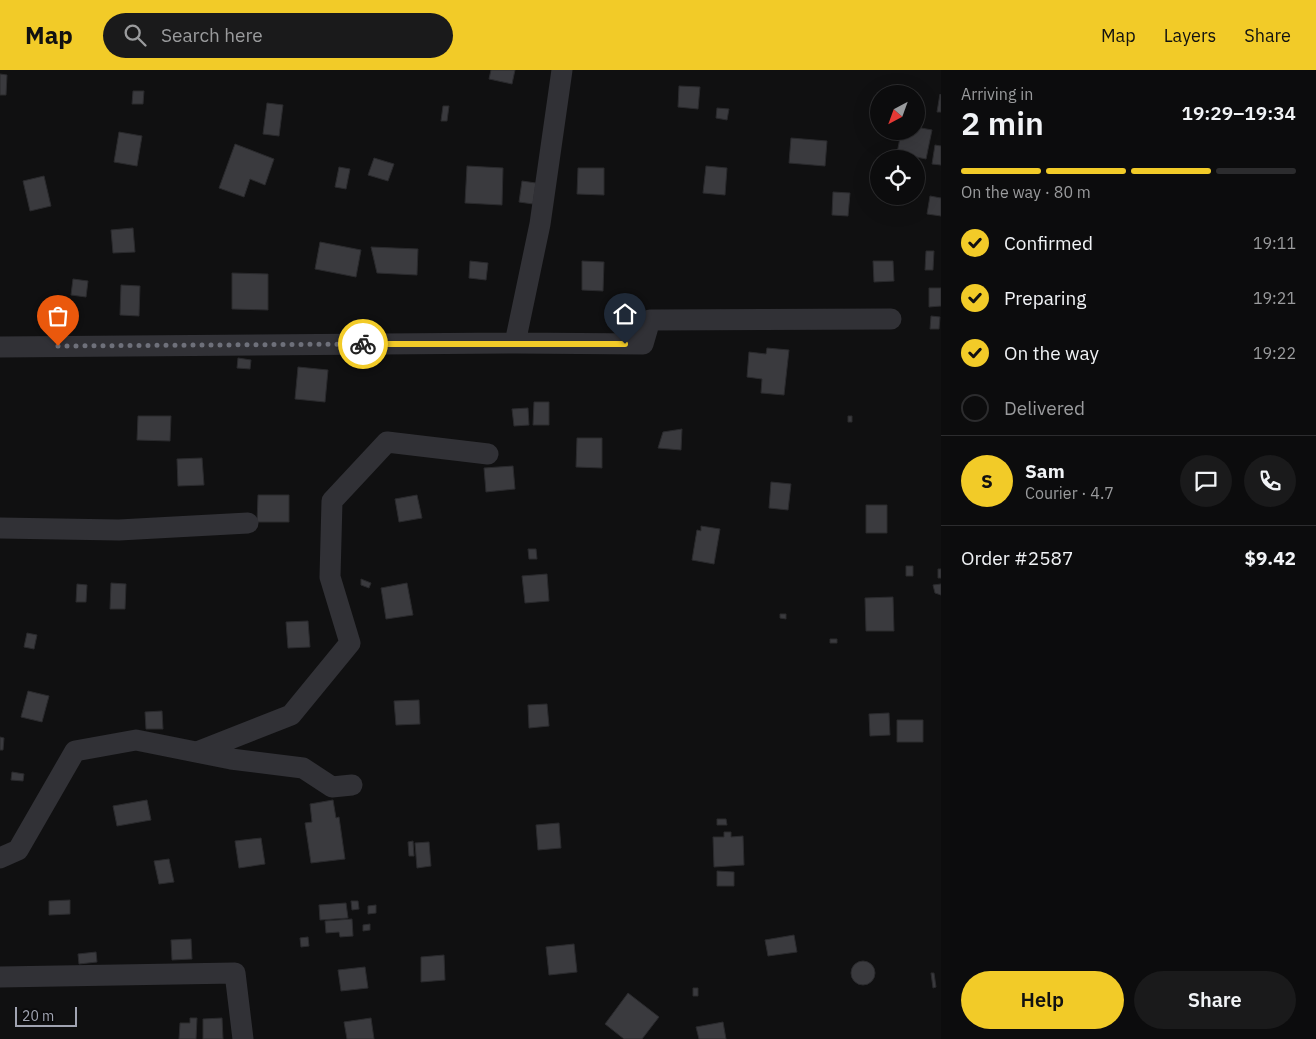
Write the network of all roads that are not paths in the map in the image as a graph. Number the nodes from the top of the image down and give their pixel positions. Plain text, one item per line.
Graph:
1 (562, 70) edge
2 (891, 319) dead end
3 (515, 343) junction
4 (0, 347) edge
5 (488, 454) dead end
6 (248, 523) dead end
7 (0, 528) edge
8 (197, 752) junction
9 (352, 785) dead end
10 (0, 858) edge
11 (0, 977) edge
12 (243, 1039) edge

1 - 3 street
2 - 3 street
3 - 4 street
5 - 8 street
6 - 7 street
8 - 9 street
8 - 10 street
11 - 12 street

